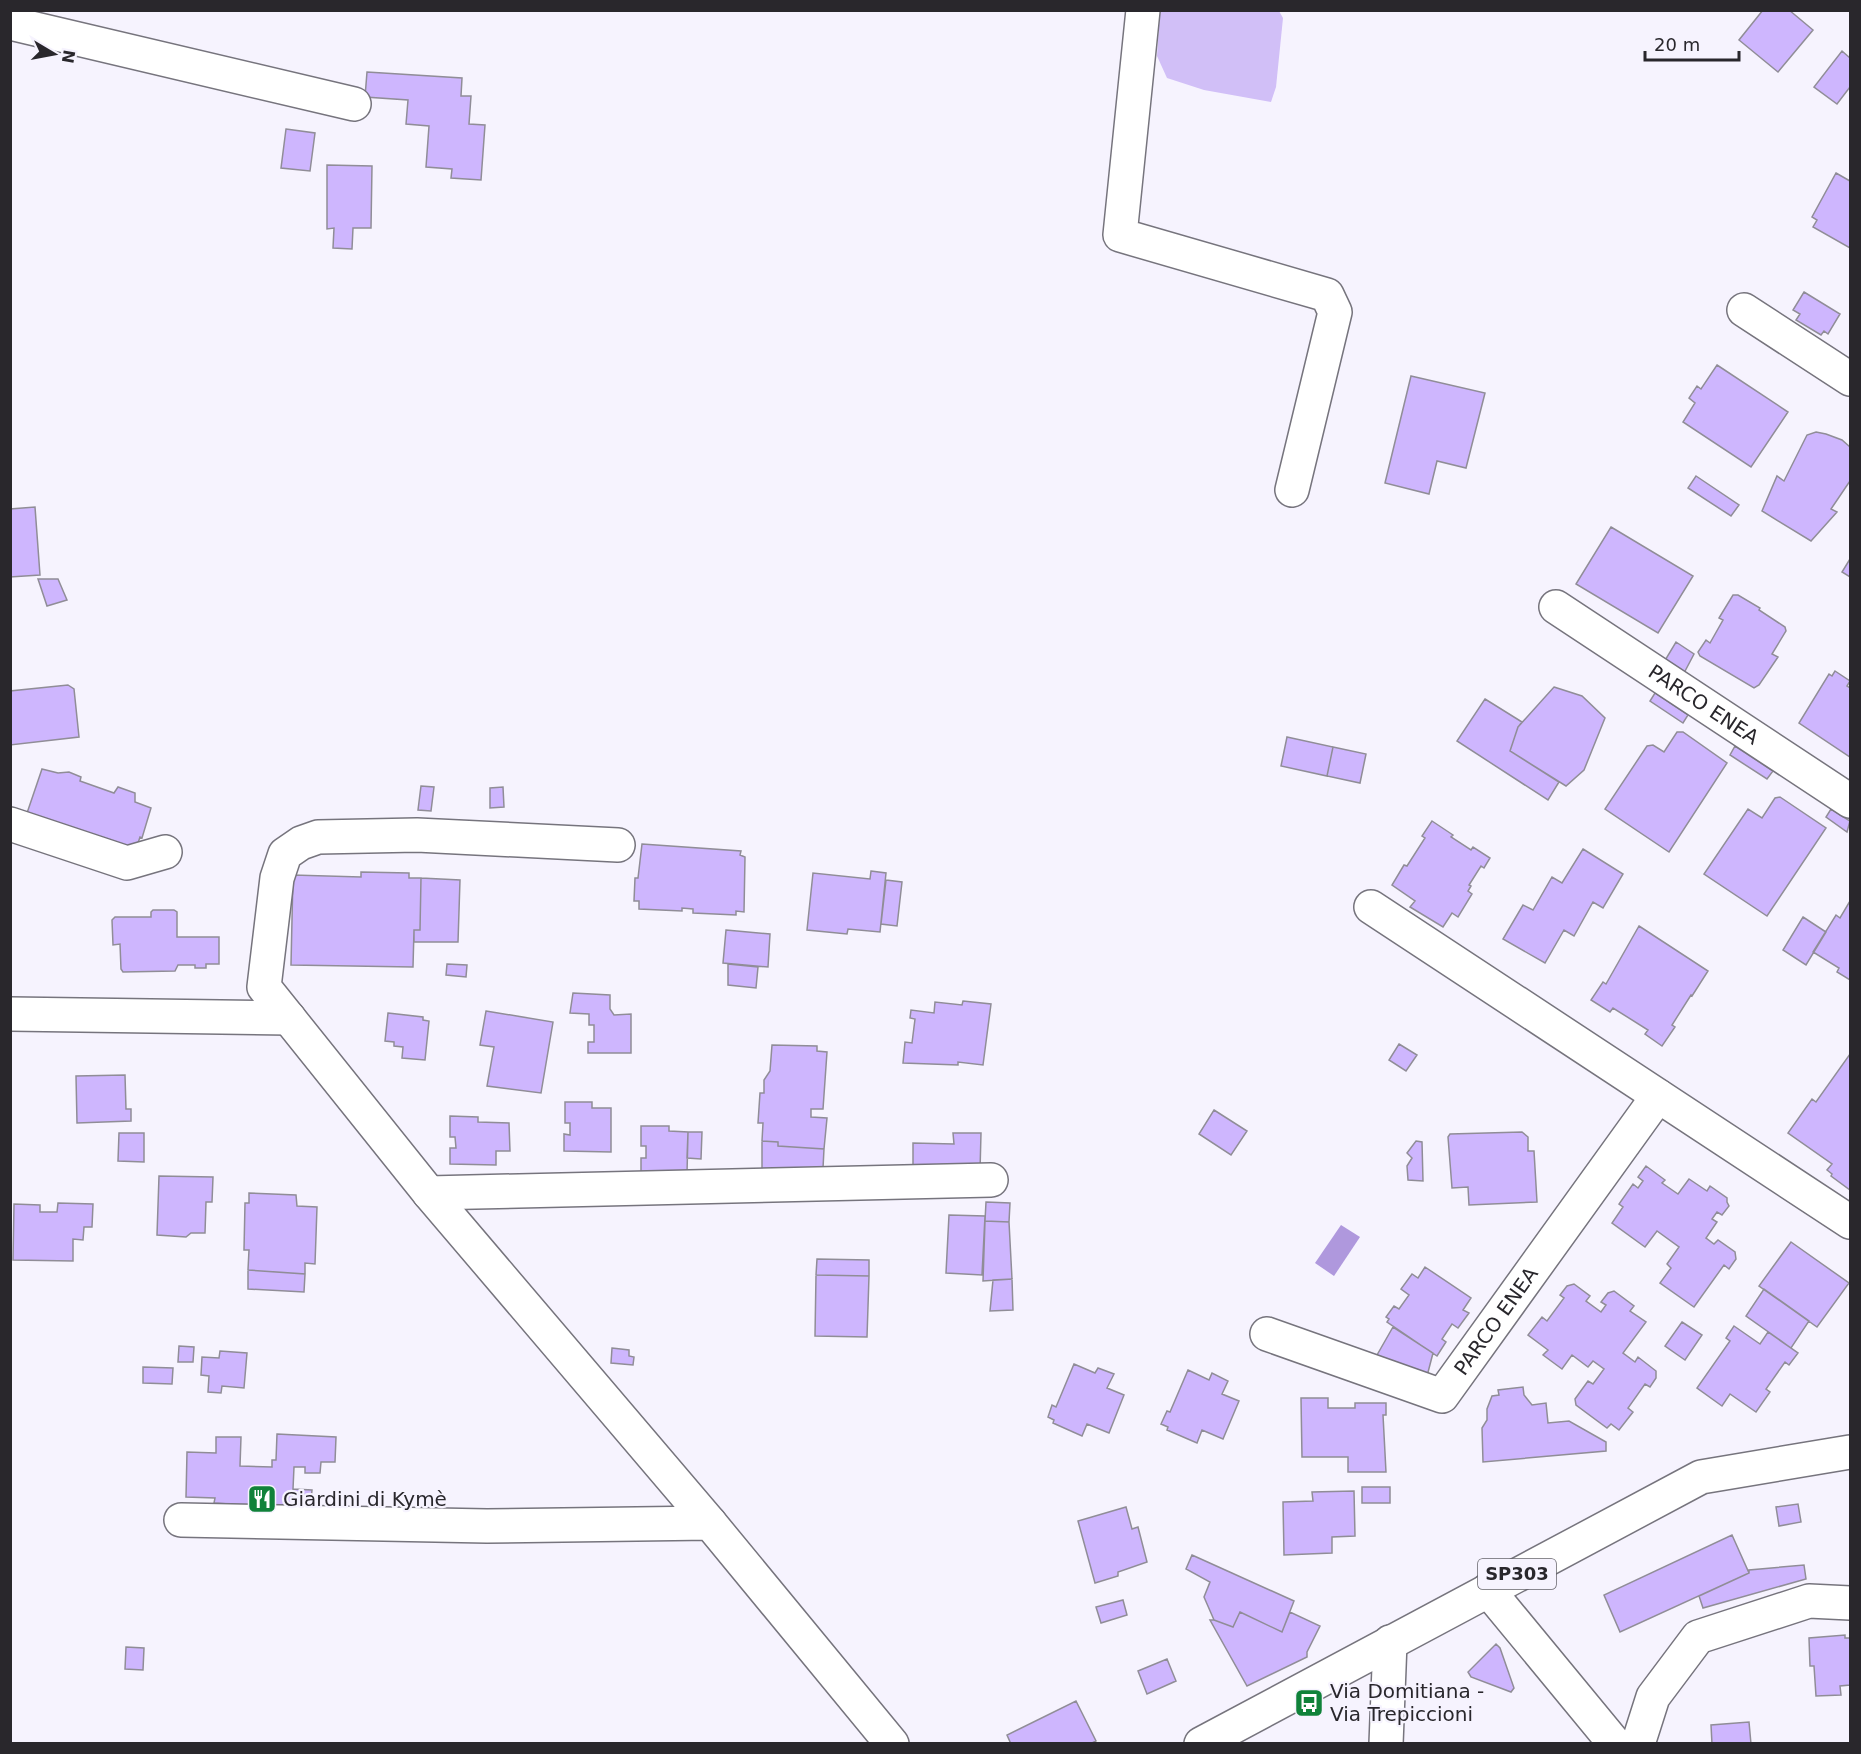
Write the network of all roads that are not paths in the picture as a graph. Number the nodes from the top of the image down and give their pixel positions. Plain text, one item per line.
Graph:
1 (1143, 10) edge
2 (10, 23) edge
3 (354, 104) dead end
4 (1744, 310) dead end
5 (1851, 379) edge
6 (1292, 490) dead end
7 (1556, 607) dead end
8 (1851, 801) edge
9 (10, 824) edge
10 (618, 845) dead end
11 (165, 852) dead end
12 (1371, 907) dead end
13 (10, 1014) edge
14 (290, 1018) junction
15 (1658, 1096) junction
16 (991, 1180) dead end
17 (429, 1193) junction
18 (1851, 1222) edge
19 (1267, 1334) dead end
20 (1851, 1452) edge
21 (181, 1521) dead end
22 (710, 1522) junction
23 (1488, 1590) junction
24 (1851, 1603) edge
25 (1390, 1642) junction
26 (892, 1743) edge
27 (1201, 1743) edge
28 (1386, 1743) edge
29 (1616, 1743) edge
30 (1638, 1743) edge

1 - 6 street
2 - 3 street
4 - 5 street
7 - 8 street, PARCO ENEA
9 - 11 street
10 - 14 street
12 - 15 street
13 - 14 street
14 - 17 street
15 - 18 street
15 - 19 street, PARCO ENEA
16 - 17 street
17 - 22 street
20 - 23 street, SP303
21 - 22 street
22 - 26 street
23 - 25 street, SP303
23 - 29 street
24 - 30 street
25 - 27 street, SP303
25 - 28 street

